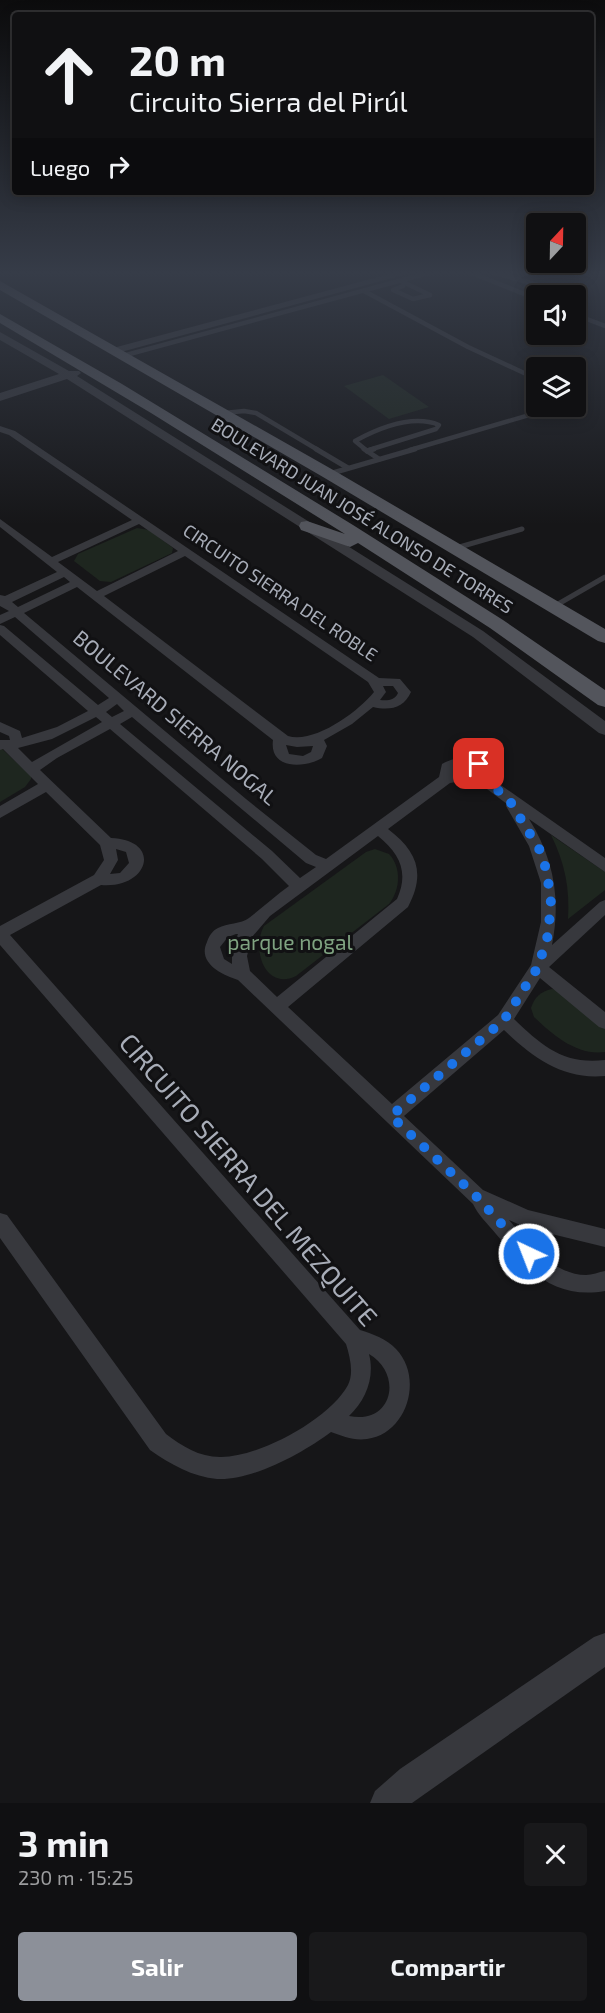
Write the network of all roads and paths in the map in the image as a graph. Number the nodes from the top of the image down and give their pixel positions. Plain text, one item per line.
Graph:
1 (36, 356) edge
2 (66, 356) edge
3 (126, 356) edge
4 (488, 356) edge
5 (83, 366) junction
6 (63, 372) junction
7 (526, 374) edge
8 (179, 387) junction
9 (0, 388) edge
10 (0, 397) edge
11 (141, 399) junction
12 (224, 413) junction
13 (526, 416) edge
14 (0, 422) edge
15 (0, 429) edge
16 (12, 433) junction
17 (367, 451) junction
18 (379, 459) junction
19 (348, 468) junction
20 (329, 474) junction
21 (140, 520) junction
22 (0, 522) edge
23 (307, 526) junction
24 (522, 529) dead end
25 (456, 548) junction
26 (186, 550) junction
27 (51, 561) junction
28 (399, 561) junction
29 (66, 572) junction
30 (605, 577) edge
31 (79, 582) junction
32 (97, 596) junction
33 (1, 601) edge
34 (553, 607) junction
35 (17, 612) junction
36 (0, 620) edge
37 (0, 629) edge
38 (605, 637) edge
39 (375, 682) junction
40 (118, 698) junction
41 (605, 700) edge
42 (372, 703) junction
43 (134, 711) junction
44 (97, 712) junction
45 (111, 724) junction
46 (0, 726) edge
47 (605, 729) edge
48 (280, 738) junction
49 (317, 739) junction
50 (8, 745) edge
51 (32, 769) junction
52 (48, 784) junction
53 (508, 798) junction
54 (0, 813) edge
55 (377, 828) junction
56 (107, 843) junction
57 (326, 865) junction
58 (605, 866) edge
59 (99, 879) junction
60 (298, 886) junction
61 (605, 906) edge
62 (248, 926) junction
63 (0, 934) edge
64 (538, 967) junction
65 (243, 975) junction
66 (277, 1007) junction
67 (504, 1020) junction
68 (605, 1022) edge
69 (605, 1068) edge
70 (391, 1116) junction
71 (476, 1196) junction
72 (0, 1222) edge
73 (605, 1238) edge
74 (605, 1281) edge
75 (354, 1338) junction
76 (329, 1421) junction
77 (605, 1648) edge
78 (387, 1803) edge

1 - 6 street
2 - 5 main road, BOULEVARD JUAN JOSÉ ALONSO DE TORRES
3 - 8 main road, BOULEVARD JUAN JOSÉ ALONSO DE TORRES
4 - 7 lane
5 - 6 street
5 - 11 main road, BOULEVARD JUAN JOSÉ ALONSO DE TORRES
6 - 9 street
6 - 10 street
6 - 23 street
8 - 11 main road
8 - 12 main road, BOULEVARD JUAN JOSÉ ALONSO DE TORRES
11 - 28 main road, BOULEVARD JUAN JOSÉ ALONSO DE TORRES
12 - 19 lane
12 - 20 main road, BOULEVARD JUAN JOSÉ ALONSO DE TORRES
13 - 18 lane
14 - 16 street
15 - 16 street, CIRCUITO SIERRA DEL ROBLE
16 - 21 street, CIRCUITO SIERRA DEL ROBLE
17 - 17 lane
17 - 18 lane
18 - 19 lane
19 - 20 lane
20 - 25 main road, BOULEVARD JUAN JOSÉ ALONSO DE TORRES
21 - 26 street, CIRCUITO SIERRA DEL ROBLE
21 - 27 street
22 - 27 street
23 - 28 main road
23 - 47 street
24 - 25 lane
25 - 34 main road, BOULEVARD JUAN JOSÉ ALONSO DE TORRES
26 - 32 street
26 - 39 street, CIRCUITO SIERRA DEL ROBLE
27 - 29 street
28 - 41 main road, BOULEVARD JUAN JOSÉ ALONSO DE TORRES
29 - 31 street
29 - 33 street
30 - 34 lane
31 - 32 street
31 - 35 street
32 - 48 street
33 - 35 street, BOULEVARD SIERRA NOGAL
34 - 38 main road, BOULEVARD JUAN JOSÉ ALONSO DE TORRES
35 - 36 street
35 - 40 street, BOULEVARD SIERRA NOGAL
37 - 44 street
39 - 42 street, CIRCUITO SIERRA DEL ROBLE
39 - 42 street
40 - 43 street, BOULEVARD SIERRA NOGAL
40 - 44 street
42 - 49 street
43 - 45 street
43 - 57 street, BOULEVARD SIERRA NOGAL
44 - 45 street
44 - 50 street
45 - 51 street
45 - 60 street
46 - 50 street
48 - 49 street
48 - 49 street
50 - 51 street
51 - 52 street
52 - 54 street
52 - 56 street
53 - 55 street
53 - 58 street
53 - 64 street
55 - 57 street
55 - 66 street
56 - 59 street
56 - 59 street
57 - 60 street
59 - 63 street
60 - 62 street
61 - 64 street
62 - 65 street
62 - 65 street
63 - 75 street, CIRCUITO SIERRA DEL MEZQUITE
64 - 67 street
64 - 68 street
65 - 66 street
66 - 70 street
67 - 69 street
67 - 70 street
70 - 71 street
71 - 73 street
71 - 74 street
72 - 76 street, CIRCUITO SIERRA DEL MEZQUITE
75 - 76 street, CIRCUITO SIERRA DEL MEZQUITE
75 - 76 street
77 - 78 street

